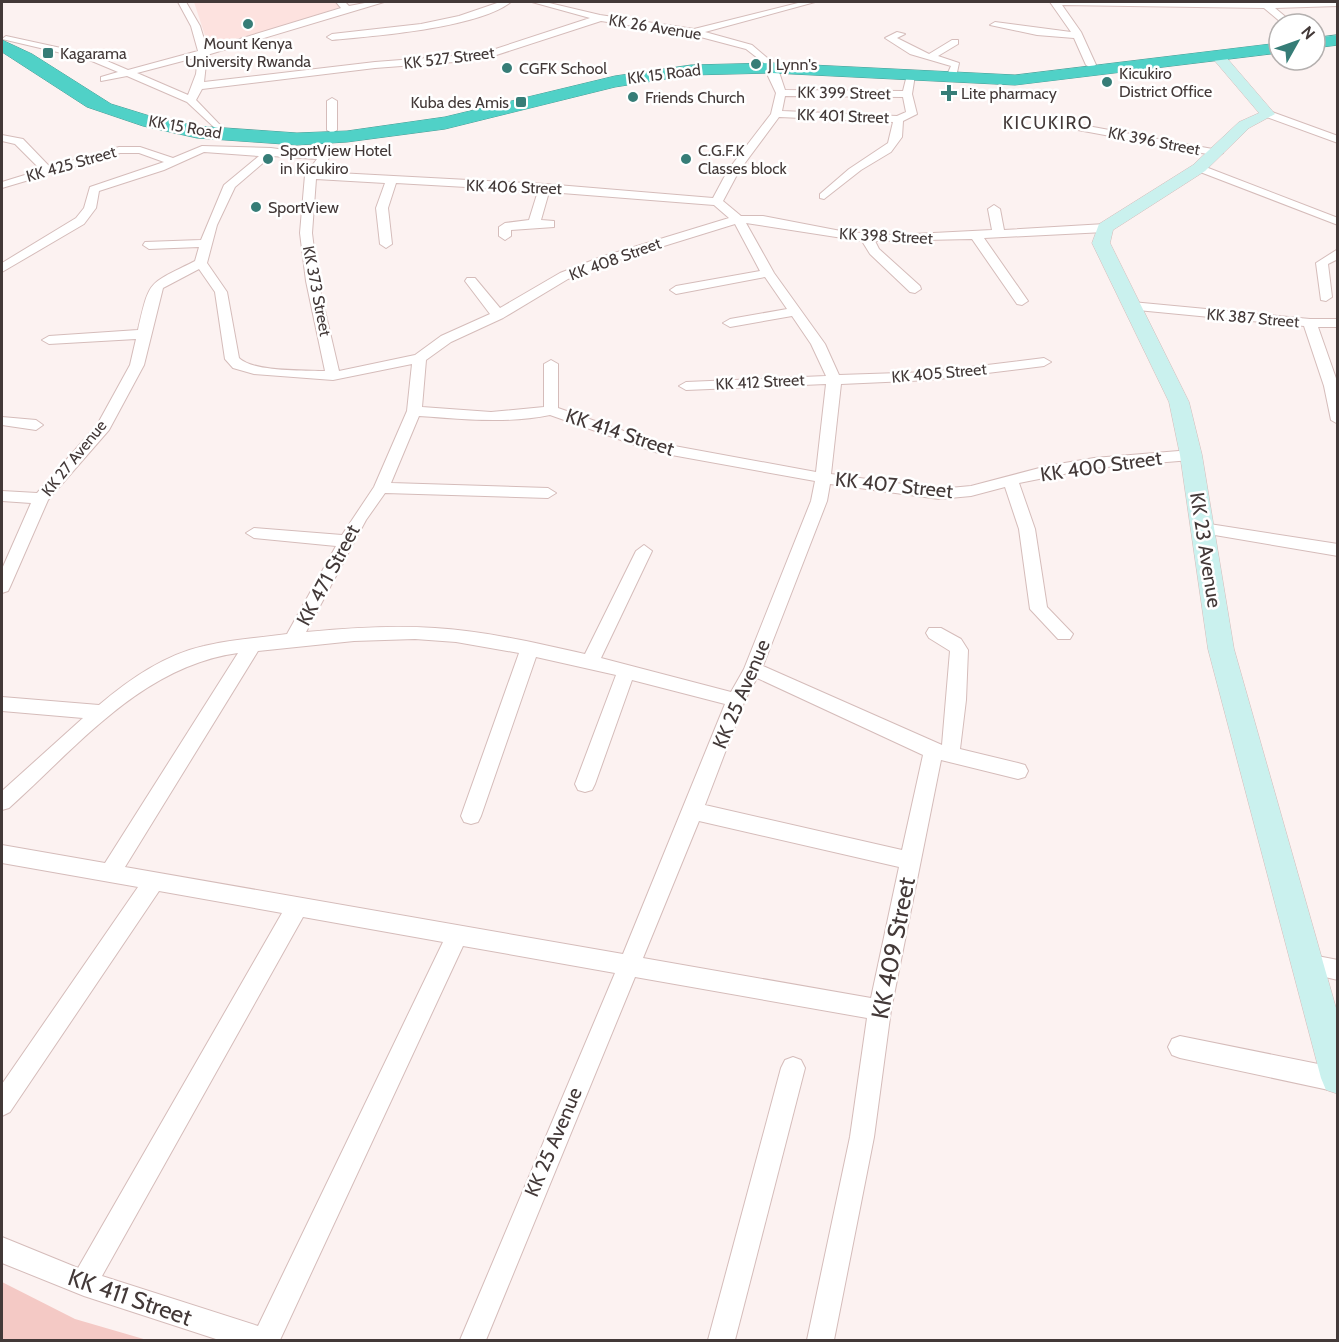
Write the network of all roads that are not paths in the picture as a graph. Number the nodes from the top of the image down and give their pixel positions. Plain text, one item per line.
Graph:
1 (182, 2) edge
2 (380, 2) edge
3 (507, 2) edge
4 (536, 2) edge
5 (577, 2) edge
6 (808, 2) edge
7 (1055, 2) edge
8 (1338, 3) edge
9 (1231, 4) edge
10 (343, 5) edge
11 (1266, 5) junction
12 (567, 9) junction
13 (1274, 12) edge
14 (600, 18) junction
15 (995, 25) dead end
16 (694, 32) junction
17 (900, 34) dead end
18 (1077, 35) junction
19 (332, 37) dead end
20 (3, 40) edge
21 (1267, 41) edge
22 (955, 42) dead end
23 (1267, 51) edge
24 (1267, 52) edge
25 (203, 53) junction
26 (930, 57) junction
27 (1174, 58) junction
28 (1221, 60) junction
29 (1091, 65) junction
30 (771, 66) junction
31 (131, 73) junction
32 (952, 75) junction
33 (105, 79) dead end
34 (198, 86) junction
35 (909, 86) junction
36 (781, 93) junction
37 (191, 100) junction
38 (332, 101) dead end
39 (776, 114) junction
40 (1268, 114) junction
41 (904, 117) junction
42 (1054, 123) dead end
43 (216, 126) junction
44 (332, 130) junction
45 (288, 134) junction
46 (2, 138) edge
47 (1338, 140) edge
48 (1218, 153) junction
49 (266, 154) junction
50 (174, 162) junction
51 (1199, 168) junction
52 (47, 170) junction
53 (311, 175) junction
54 (391, 181) junction
55 (2, 184) edge
56 (545, 187) junction
57 (824, 196) dead end
58 (717, 202) junction
59 (993, 209) dead end
60 (738, 219) junction
61 (1338, 222) edge
62 (533, 224) junction
63 (550, 224) dead end
64 (1105, 228) junction
65 (999, 235) junction
66 (505, 236) dead end
67 (977, 237) junction
68 (867, 238) junction
69 (206, 243) junction
70 (386, 244) dead end
71 (149, 245) dead end
72 (1338, 253) edge
73 (201, 263) junction
74 (2, 268) edge
75 (768, 273) junction
76 (471, 281) dead end
77 (915, 289) dead end
78 (676, 290) dead end
79 (1326, 297) dead end
80 (1022, 301) dead end
81 (1132, 306) junction
82 (796, 311) junction
83 (498, 315) junction
84 (730, 323) dead end
85 (1310, 323) junction
86 (1338, 323) edge
87 (145, 334) junction
88 (49, 340) dead end
89 (419, 358) junction
90 (1044, 362) dead end
91 (551, 364) dead end
92 (333, 376) junction
93 (834, 379) junction
94 (686, 386) dead end
95 (551, 410) junction
96 (414, 411) junction
97 (1338, 420) edge
98 (2, 421) edge
99 (36, 425) dead end
100 (1191, 455) junction
101 (824, 478) junction
102 (1011, 482) junction
103 (381, 488) junction
104 (548, 493) dead end
105 (2, 496) edge
106 (41, 498) junction
107 (1203, 528) junction
108 (255, 533) dead end
109 (347, 542) junction
110 (1338, 550) edge
111 (644, 551) dead end
112 (3, 580) edge
113 (935, 633) dead end
114 (1064, 634) dead end
115 (293, 640) junction
116 (250, 647) junction
117 (529, 651) junction
118 (590, 662) junction
119 (753, 669) junction
120 (626, 672) junction
121 (735, 700) junction
122 (2, 704) edge
123 (102, 712) junction
124 (941, 753) junction
125 (1018, 771) dead end
126 (585, 784) dead end
127 (2, 802) edge
128 (693, 811) junction
129 (471, 816) dead end
130 (2, 854) edge
131 (910, 861) junction
132 (110, 873) junction
133 (154, 881) junction
134 (297, 907) junction
135 (457, 936) junction
136 (1307, 964) junction
137 (627, 966) junction
138 (1338, 970) edge
139 (880, 1010) junction
140 (1180, 1047) dead end
141 (793, 1068) dead end
142 (1338, 1079) edge
143 (2, 1104) edge
144 (2, 1250) edge
145 (84, 1283) junction
146 (259, 1341) edge
147 (266, 1341) edge
148 (472, 1341) edge
149 (721, 1341) edge
150 (821, 1341) edge

1 - 25 street
2 - 10 street
3 - 19 street
4 - 12 street, KK 26 Avenue
5 - 12 street
6 - 16 street
7 - 9 street
7 - 18 street
8 - 11 street
9 - 11 street
10 - 25 street
11 - 13 street
12 - 14 street, KK 26 Avenue
14 - 16 street, KK 26 Avenue
14 - 34 street, KK 527 Street
15 - 18 street
16 - 30 street, KK 26 Avenue
17 - 26 street
18 - 29 street
20 - 31 street
20 - 43 highway, KK 15 Road
20 - 45 highway, KK 15 Road
21 - 27 highway, KK 15 Road
22 - 26 street
23 - 27 highway, KK 15 Road
24 - 28 highway
25 - 31 street
25 - 34 street
26 - 32 street
27 - 28 highway
27 - 29 highway, KK 15 Road
27 - 35 highway, KK 15 Road
28 - 40 main road
29 - 32 highway, KK 15 Road
30 - 32 highway, KK 15 Road
30 - 35 highway, KK 15 Road
30 - 36 street
30 - 44 highway, KK 15 Road
30 - 45 highway, KK 15 Road
31 - 33 street
31 - 37 street
34 - 37 street
35 - 36 street, KK 399 Street
35 - 41 street
36 - 39 street
37 - 43 street
38 - 44 street
39 - 41 street, KK 401 Street
39 - 58 street
40 - 47 street
40 - 48 main road
41 - 57 street
42 - 48 street, KK 396 Street
43 - 45 highway, KK 15 Road
44 - 45 highway, KK 15 Road
45 - 49 street
46 - 52 street
48 - 51 main road
49 - 50 street
49 - 53 street, KK 373 Street
49 - 69 street
50 - 52 street, KK 425 Street
50 - 74 street
51 - 61 street
51 - 64 main road
52 - 55 street, KK 425 Street
53 - 54 street, KK 406 Street
53 - 92 street, KK 373 Street
54 - 56 street, KK 406 Street
54 - 70 street
56 - 58 street, KK 406 Street
56 - 62 street
58 - 60 street
59 - 65 street
60 - 68 street, KK 398 Street
60 - 75 street
60 - 83 street, KK 408 Street
62 - 63 street
62 - 66 street
64 - 65 street, KK 398 Street
64 - 81 main road, KK 23 Avenue
65 - 67 street, KK 398 Street
67 - 68 street, KK 398 Street
67 - 80 street
68 - 77 street
69 - 71 street
69 - 73 street
72 - 79 street
73 - 87 street, KK 27 Avenue
73 - 92 street
75 - 78 street
75 - 82 street
76 - 83 street
81 - 85 street, KK 387 Street
81 - 100 main road, KK 23 Avenue
82 - 84 street
82 - 93 street
83 - 89 street, KK 408 Street
85 - 86 street
85 - 97 street, KK 387 Street
87 - 88 street
87 - 106 street, KK 27 Avenue
89 - 92 street
89 - 96 street, KK 471 Street
90 - 93 street, KK 405 Street
91 - 95 street
93 - 94 street, KK 412 Street
93 - 101 street, KK 25 Avenue
95 - 96 street, KK 414 Street
95 - 101 street, KK 414 Street
96 - 103 street, KK 471 Street
98 - 99 street
100 - 102 street, KK 400 Street
100 - 107 main road, KK 23 Avenue
101 - 102 street, KK 407 Street
101 - 119 street, KK 25 Avenue
102 - 114 street
103 - 104 street
103 - 109 street, KK 471 Street
105 - 106 street
106 - 112 street, KK 27 Avenue
107 - 110 street
107 - 136 main road, KK 23 Avenue
108 - 109 street
109 - 115 street, KK 471 Street
111 - 118 street
113 - 124 street, KK 409 Street
115 - 116 street, KK 471 Street
115 - 117 street
116 - 123 street, KK 471 Street
116 - 132 street
117 - 118 street
117 - 129 street
118 - 120 street
119 - 121 street, KK 25 Avenue
119 - 124 street
120 - 121 street
120 - 126 street
121 - 128 street, KK 25 Avenue
122 - 123 street
123 - 127 street, KK 471 Street
124 - 125 street
124 - 131 street, KK 409 Street
128 - 131 street
128 - 137 street, KK 25 Avenue
130 - 132 street
131 - 139 street, KK 409 Street
132 - 133 street
133 - 134 street
133 - 143 street
134 - 135 street
134 - 145 street
135 - 137 street
135 - 147 street
136 - 138 street
136 - 142 main road, KK 23 Avenue
137 - 139 street
137 - 148 street, KK 25 Avenue
139 - 150 street, KK 409 Street
140 - 142 street
141 - 149 street
144 - 145 street, KK 411 Street
145 - 146 street, KK 411 Street

